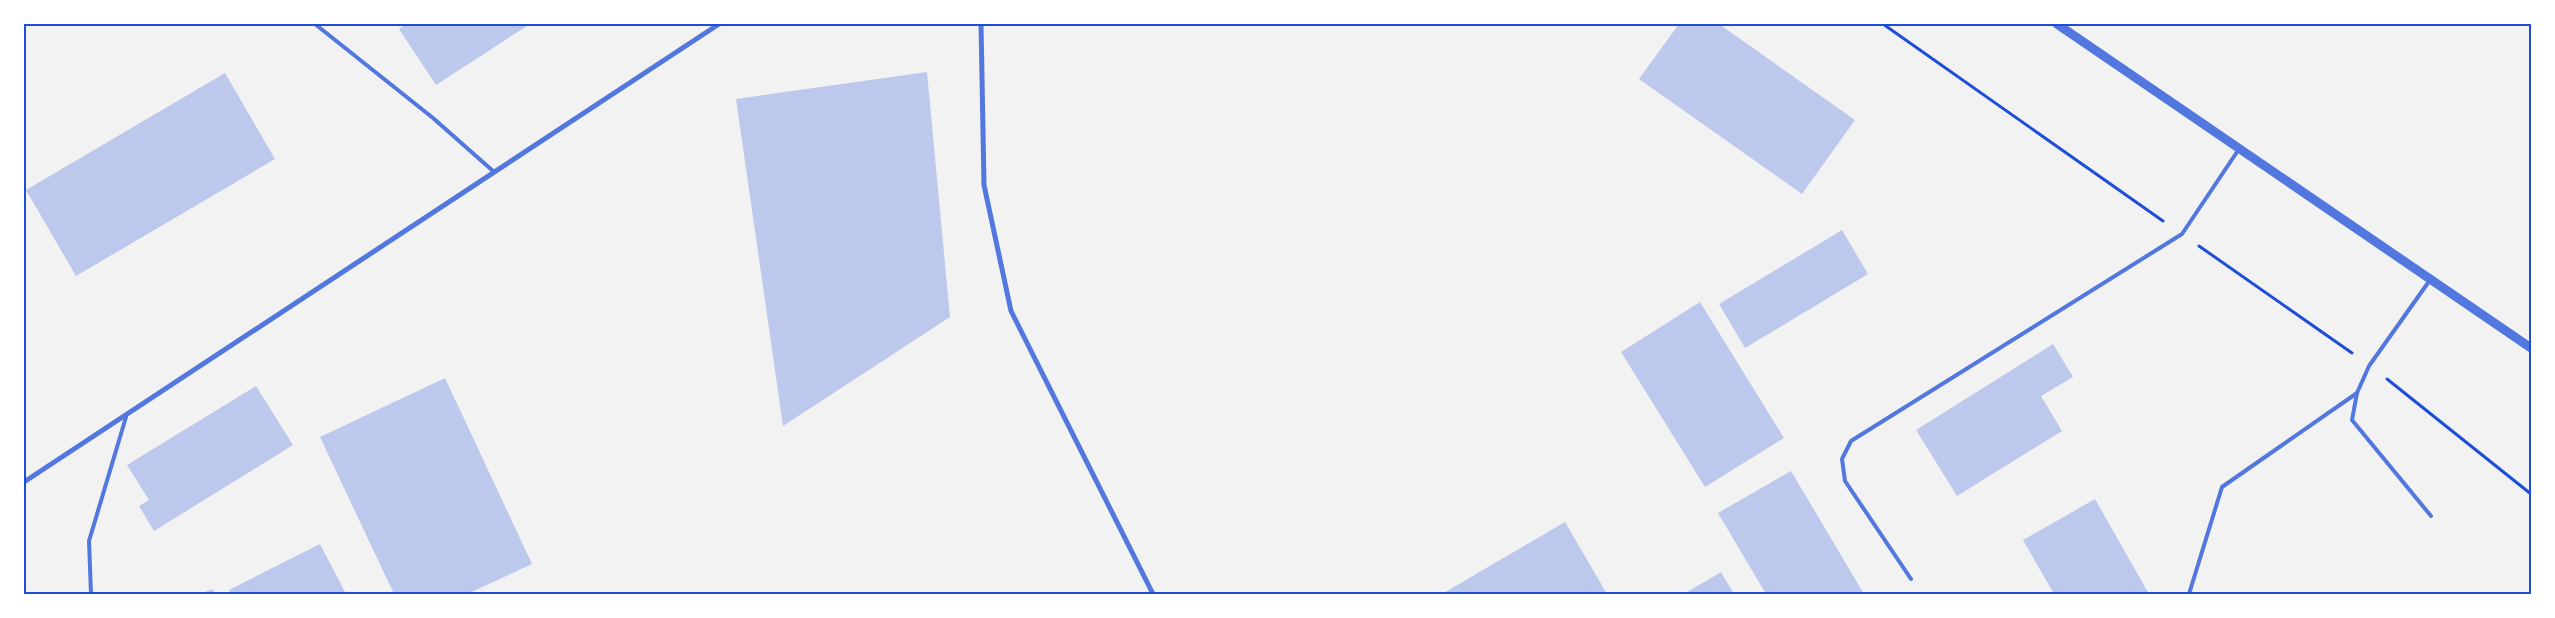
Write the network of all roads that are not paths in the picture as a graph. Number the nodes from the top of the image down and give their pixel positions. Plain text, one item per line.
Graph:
1 (315, 24) edge
2 (719, 24) edge
3 (981, 24) edge
4 (2057, 24) edge
5 (2239, 149) junction
6 (493, 171) junction
7 (2430, 280) junction
8 (2531, 348) edge
9 (2357, 394) junction
10 (126, 417) junction
11 (24, 482) edge
12 (2431, 516) dead end
13 (1911, 579) dead end
14 (91, 594) edge
15 (1153, 594) edge
16 (2189, 594) edge

1 - 6 lane
2 - 6 street
3 - 15 street
4 - 5 street
5 - 7 street
5 - 13 lane
6 - 10 street
7 - 8 street
7 - 9 lane
9 - 12 lane
9 - 16 lane
10 - 11 street
10 - 14 lane

